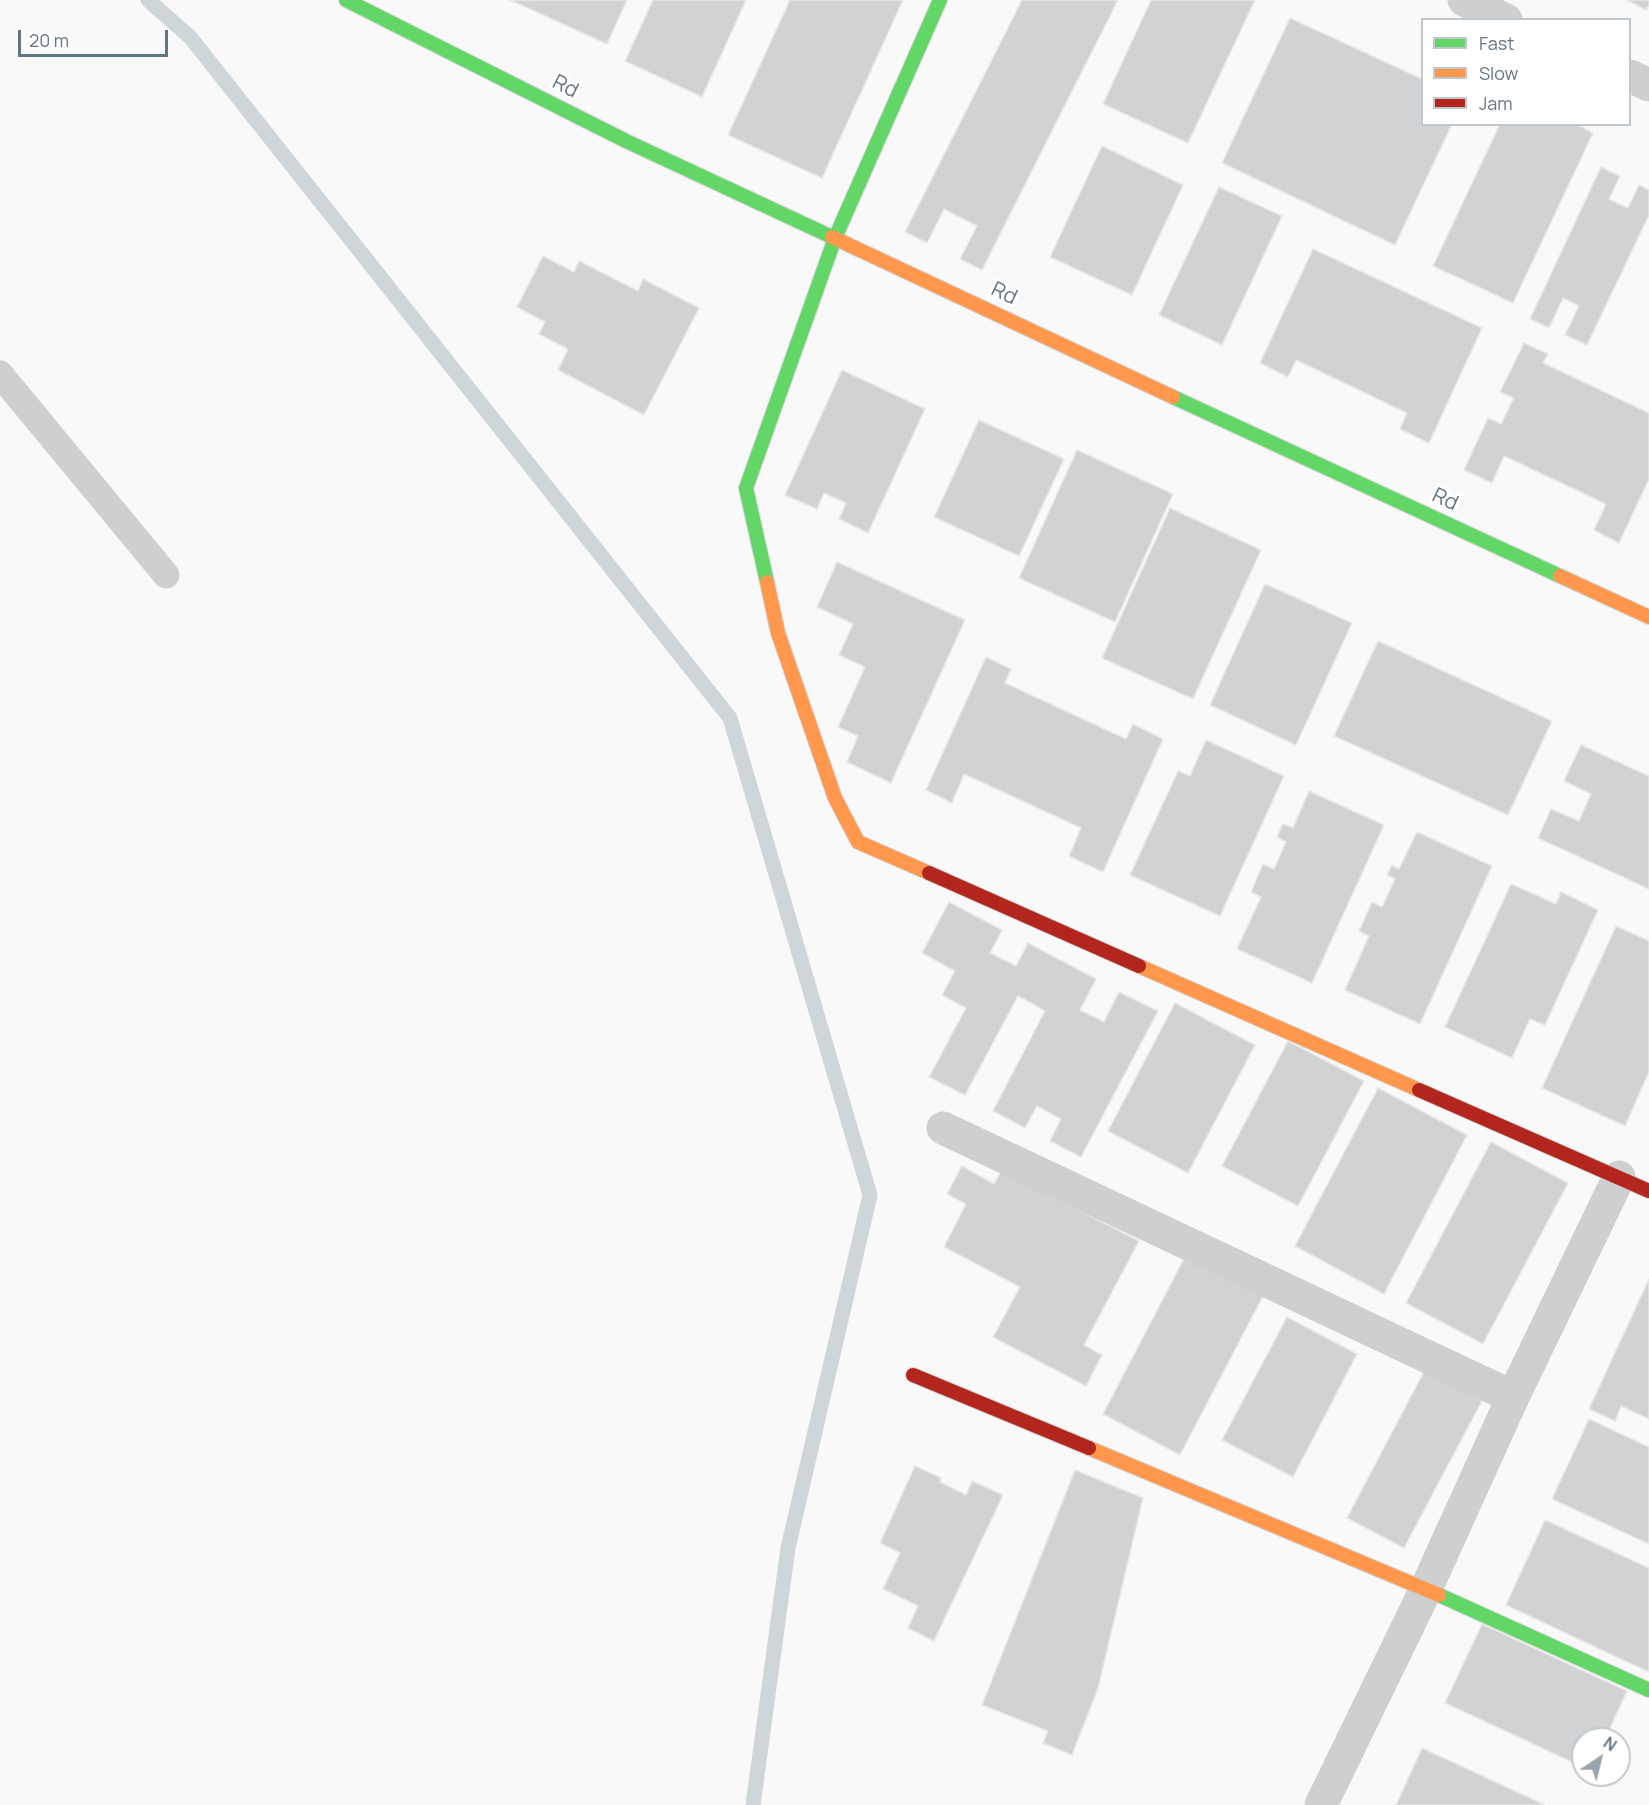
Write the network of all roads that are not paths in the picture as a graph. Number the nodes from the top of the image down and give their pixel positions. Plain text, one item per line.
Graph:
1 (346, 0) edge
2 (940, 0) edge
3 (1464, 0) edge
4 (1502, 18) edge
5 (1631, 77) edge
6 (1649, 85) edge
7 (835, 238) junction
8 (0, 374) edge
9 (166, 575) dead end
10 (1649, 617) edge
11 (943, 1128) dead end
12 (1619, 1178) junction
13 (1649, 1191) edge
14 (913, 1376) dead end
15 (1513, 1397) junction
16 (1426, 1589) junction
17 (1649, 1690) edge
18 (1321, 1805) edge

1 - 7 street, Rd
2 - 7 street
3 - 4 street
5 - 6 street
7 - 10 street, Rd
7 - 12 street
8 - 9 lane
11 - 15 street
12 - 13 street
12 - 15 street
14 - 16 street
15 - 16 street
16 - 17 street
16 - 18 street

